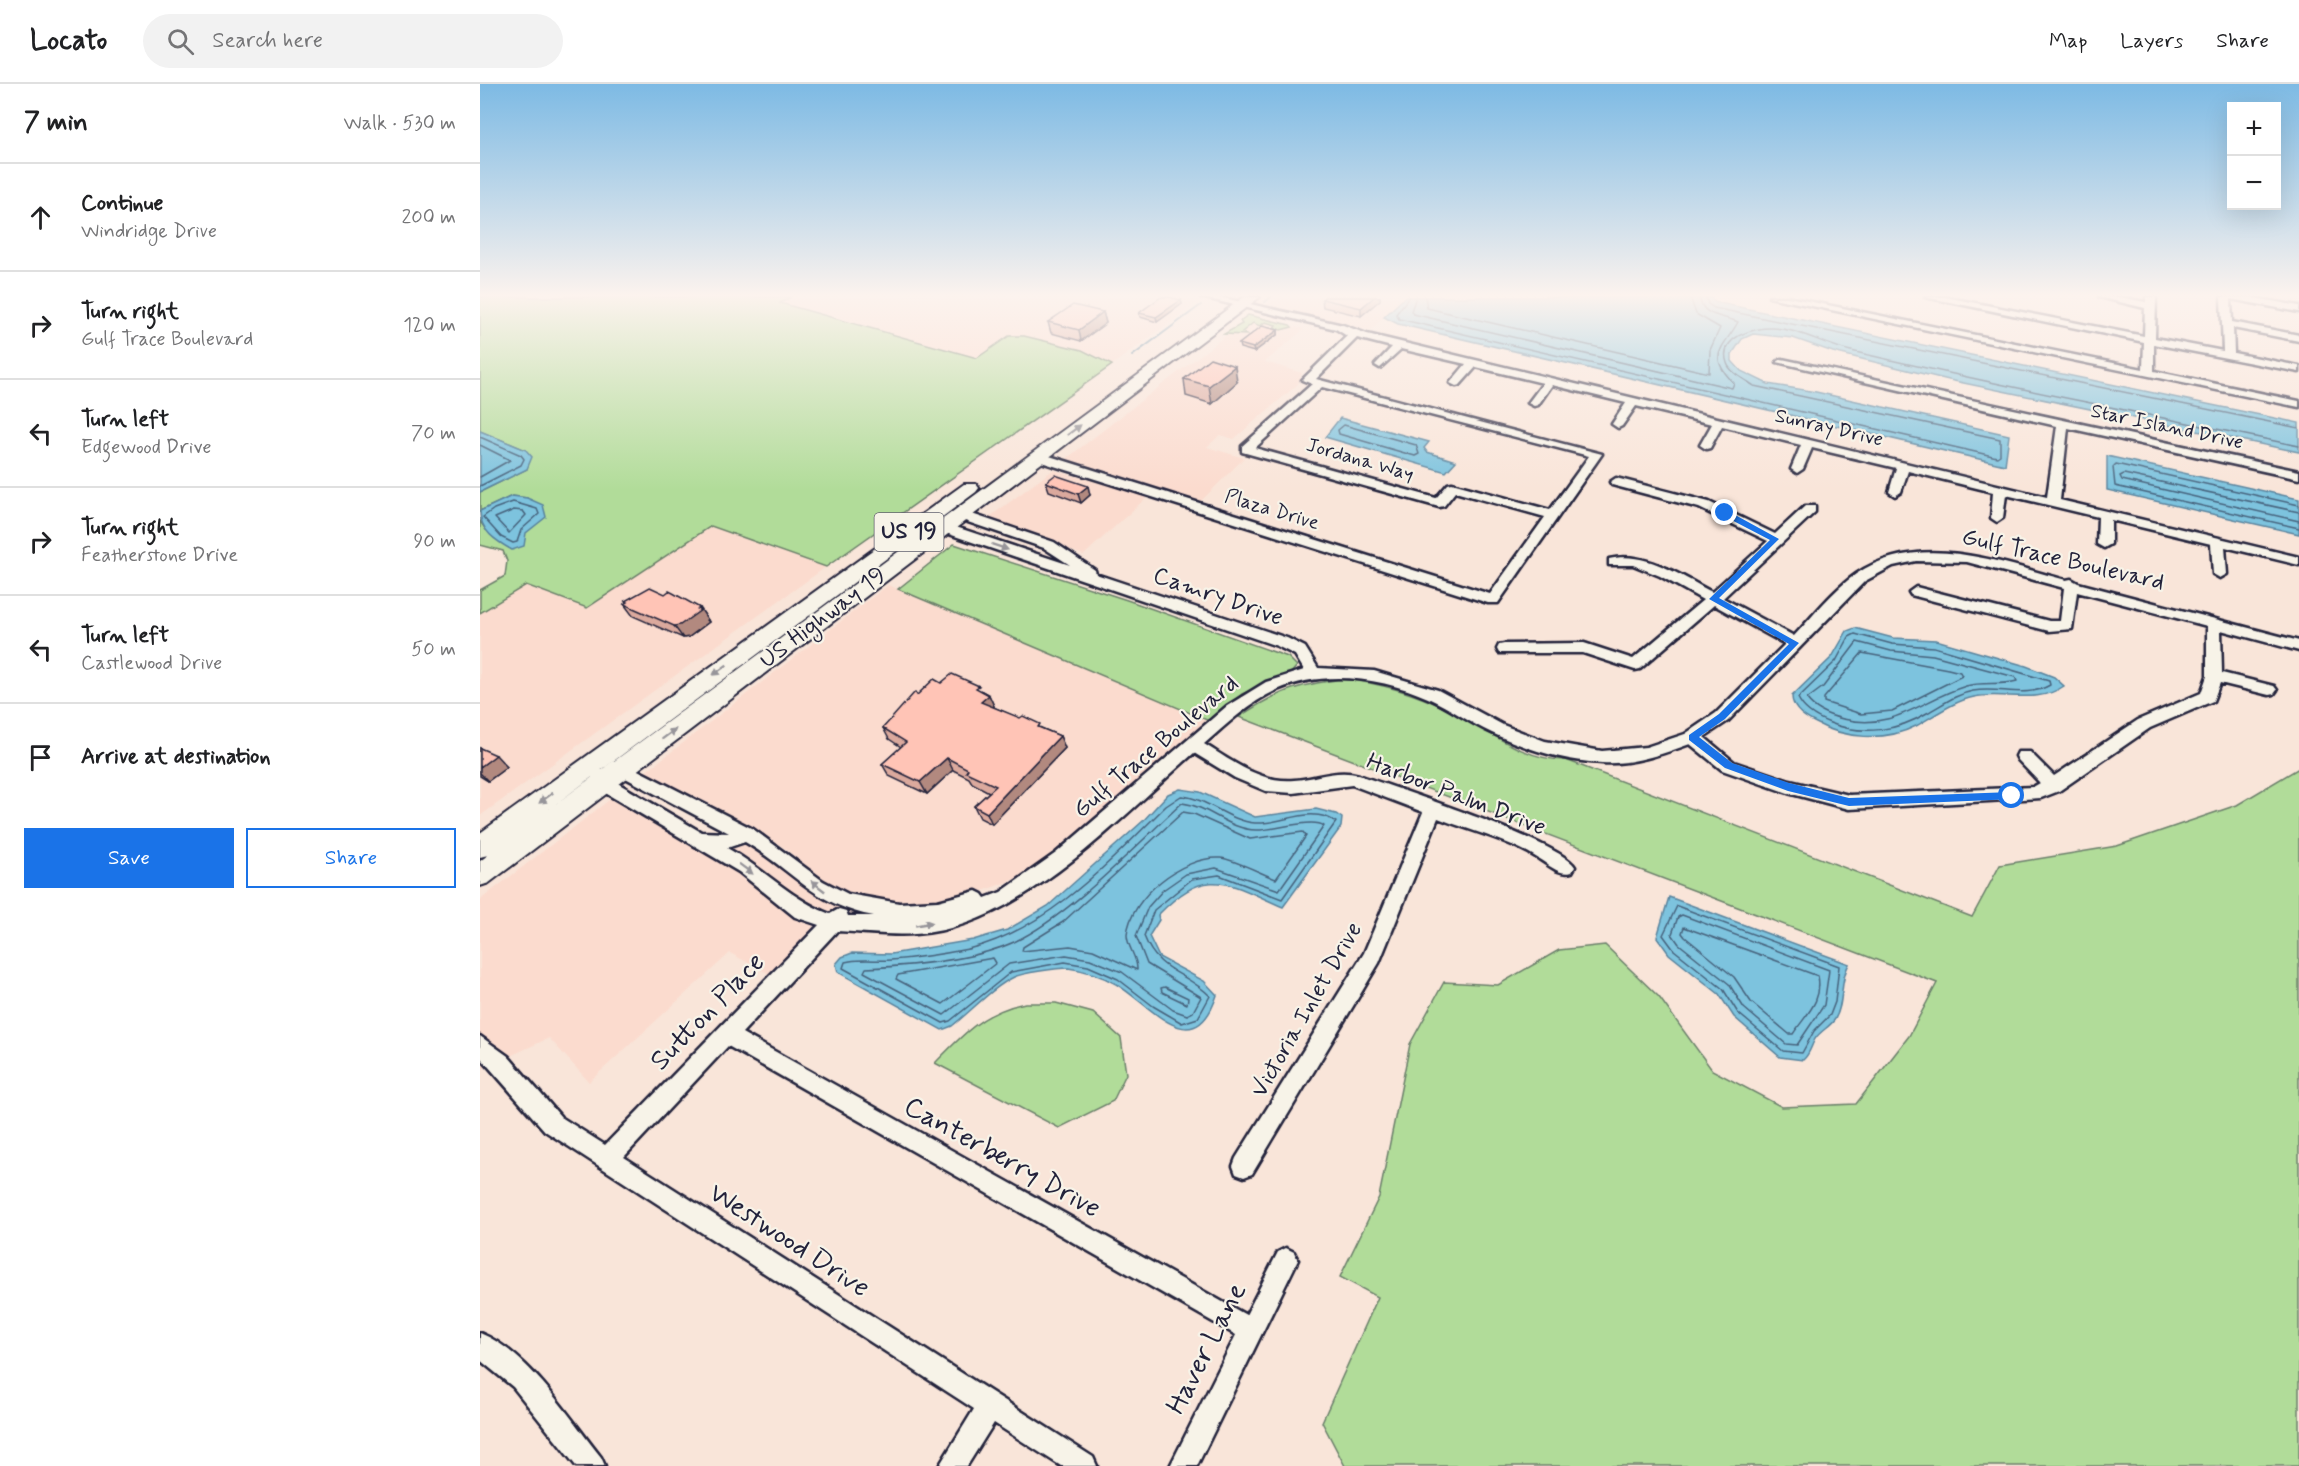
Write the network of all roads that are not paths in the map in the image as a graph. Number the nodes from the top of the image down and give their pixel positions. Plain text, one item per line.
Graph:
1 (1145, 361) edge
2 (1156, 361) edge
3 (1326, 361) edge
4 (1383, 361) edge
5 (1467, 361) edge
6 (2096, 361) edge
7 (2148, 361) edge
8 (2261, 361) edge
9 (1782, 362) dead end
10 (1473, 363) junction
11 (1380, 365) dead end
12 (2299, 369) edge
13 (2148, 372) junction
14 (1549, 382) junction
15 (1320, 383) junction
16 (1456, 383) dead end
17 (1633, 402) junction
18 (1534, 403) dead end
19 (2299, 404) edge
20 (1719, 422) junction
21 (1618, 424) dead end
22 (2063, 425) junction
23 (1046, 433) junction
24 (1807, 444) junction
25 (1706, 446) dead end
26 (1039, 457) junction
27 (1903, 466) junction
28 (1797, 469) dead end
29 (2299, 475) edge
30 (1616, 482) dead end
31 (2000, 489) junction
32 (1895, 492) dead end
33 (2053, 501) junction
34 (1810, 509) dead end
35 (2105, 514) junction
36 (1552, 515) junction
37 (1997, 518) dead end
38 (953, 521) junction
39 (1775, 539) junction
40 (2218, 542) junction
41 (2104, 544) dead end
42 (2299, 561) edge
43 (1614, 562) dead end
44 (2220, 574) dead end
45 (1097, 579) junction
46 (2071, 583) junction
47 (1916, 592) dead end
48 (1713, 599) junction
49 (2214, 622) junction
50 (1795, 643) junction
51 (2299, 646) edge
52 (1504, 649) dead end
53 (1313, 673) junction
54 (2215, 675) junction
55 (2269, 690) dead end
56 (1692, 737) junction
57 (1193, 746) junction
58 (2024, 756) dead end
59 (606, 772) junction
60 (2053, 786) junction
61 (1433, 809) junction
62 (686, 831) junction
63 (747, 834) junction
64 (480, 847) edge
65 (1566, 867) dead end
66 (480, 875) edge
67 (1033, 878) junction
68 (848, 904) junction
69 (834, 923) junction
70 (727, 1035) junction
71 (480, 1044) edge
72 (607, 1159) junction
73 (1244, 1166) dead end
74 (1286, 1260) dead end
75 (1250, 1330) junction
76 (480, 1345) edge
77 (990, 1407) junction
78 (592, 1466) edge
79 (952, 1466) edge
80 (1084, 1466) edge
81 (1183, 1466) edge

1 - 23 highway, US Highway 19 / US 19
26 -> 2 highway, US Highway 19 / US 19
3 - 15 street
4 - 11 street
5 - 10 street, Sunray Drive
6 - 13 street
7 - 13 street
8 - 12 street
9 - 22 street, Star Island Drive
10 - 14 street, Sunray Drive
10 - 16 street
13 - 19 street
14 - 17 street, Sunray Drive
14 - 18 street
15 - 36 street
15 - 36 street, Jordana Way
17 - 20 street, Sunray Drive
17 - 21 street
20 - 24 street, Sunray Drive
20 - 25 street
22 - 29 street, Star Island Drive
22 - 33 street
23 - 38 highway
23 -> 59 highway, US Highway 19 / US 19
24 - 27 street, Sunray Drive
24 - 28 street
26 - 36 street, Plaza Drive
26 - 38 highway, US Highway 19 / US 19
27 - 31 street, Sunray Drive
27 - 32 street
30 - 39 street
31 - 33 street, Sunray Drive
31 - 37 street
33 - 35 street, Sunray Drive
34 - 39 street
35 - 40 street, Sunray Drive
35 - 41 street
38 -> 45 street, Camry Drive
38 - 45 street, Camry Drive
59 -> 38 highway, US Highway 19 / US 19
39 - 48 street
40 - 42 street, Sunray Drive
40 - 44 street
43 - 48 street
45 - 53 street, Camry Drive
46 - 47 street
46 - 49 street, Gulf Trace Boulevard
46 - 50 street, Gulf Trace Boulevard
48 - 50 street
48 - 52 street
49 - 51 street, Gulf Trace Boulevard
49 - 54 street
50 - 56 street, Gulf Trace Boulevard
53 - 56 street, Gulf Trace Boulevard
53 - 57 street, Gulf Trace Boulevard
54 - 55 street
54 - 60 street
56 - 60 street
57 - 61 street, Harbor Palm Drive
57 - 67 street, Gulf Trace Boulevard
58 - 60 street
59 - 62 street, Gulf Trace Boulevard
59 - 63 street, Gulf Trace Boulevard
59 -> 64 highway, US Highway 19 / US 19
59 - 66 highway, US Highway 19 / US 19
61 - 65 street, Harbor Palm Drive
61 - 73 street, Victoria Inlet Drive
62 - 63 street
62 -> 69 street, Gulf Trace Boulevard
68 -> 63 street, Gulf Trace Boulevard
67 - 68 street, Gulf Trace Boulevard
69 -> 67 street, Gulf Trace Boulevard
68 - 69 street, Sutton Place
69 - 70 street, Sutton Place
70 - 72 street, Sutton Place
70 - 75 street, Canterberry Drive
71 - 72 street, Westwood Drive
72 - 77 street, Westwood Drive
74 - 75 street, Haver Lane
75 - 81 street, Haver Lane
76 - 78 street
77 - 79 street
77 - 80 street, Westwood Drive

